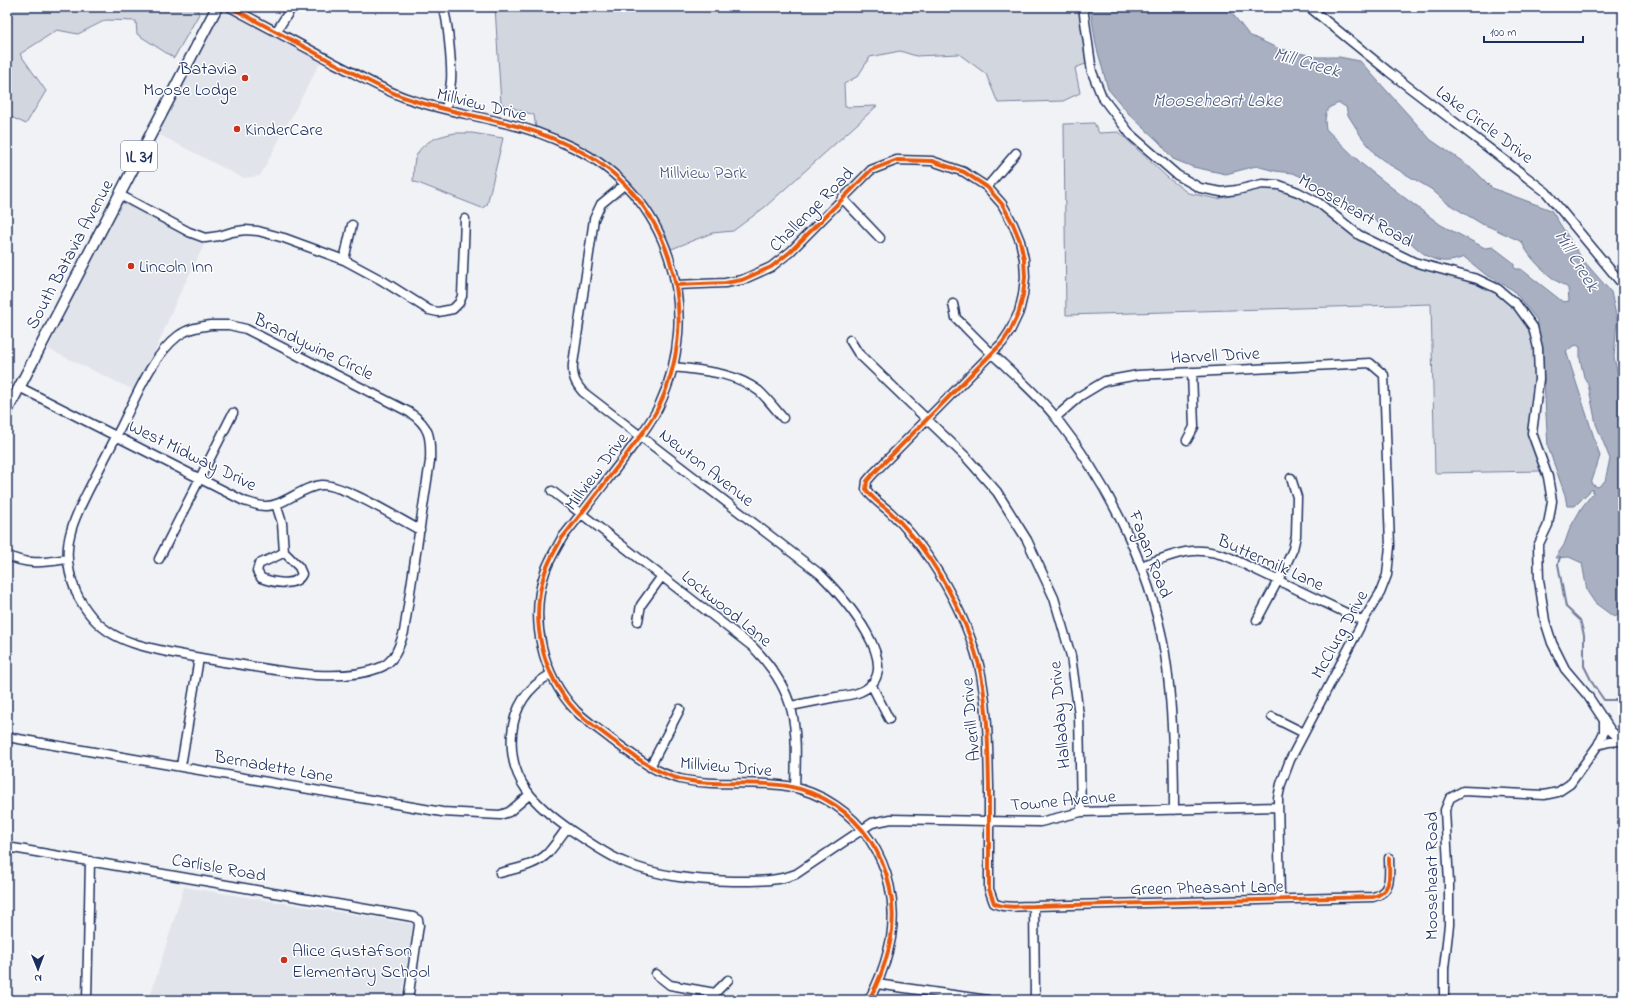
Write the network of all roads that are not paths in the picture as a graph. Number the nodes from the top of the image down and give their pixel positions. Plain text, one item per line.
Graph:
1 (217, 7) edge
2 (230, 7) edge
3 (292, 7) edge
4 (442, 7) edge
5 (1083, 7) edge
6 (1309, 7) edge
7 (276, 32) junction
8 (446, 109) junction
9 (1016, 153) dead end
10 (624, 185) junction
11 (987, 187) junction
12 (120, 195) junction
13 (842, 198) junction
14 (465, 219) dead end
15 (352, 225) dead end
16 (880, 238) dead end
17 (344, 260) junction
18 (676, 285) junction
19 (1623, 286) edge
20 (953, 304) dead end
21 (850, 340) dead end
22 (992, 354) junction
23 (674, 367) junction
24 (1192, 372) junction
25 (1384, 375) joint
26 (19, 387) junction
27 (7, 411) edge
28 (232, 413) dead end
29 (1056, 417) junction
30 (783, 418) dead end
31 (927, 420) junction
32 (117, 435) junction
33 (640, 436) junction
34 (1187, 440) dead end
35 (1291, 478) dead end
36 (200, 479) junction
37 (552, 491) dead end
38 (870, 496) joint
39 (276, 504) junction
40 (581, 514) junction
41 (420, 530) junction
42 (284, 552) junction
43 (7, 555) edge
44 (68, 559) junction
45 (159, 559) dead end
46 (1141, 566) junction
47 (662, 576) junction
48 (1278, 580) junction
49 (1257, 620) dead end
50 (638, 621) dead end
51 (1364, 621) junction
52 (199, 658) junction
53 (551, 674) junction
54 (870, 684) junction
55 (791, 706) junction
56 (680, 709) dead end
57 (1272, 717) dead end
58 (889, 719) dead end
59 (1604, 721) junction
60 (1304, 733) junction
61 (7, 737) edge
62 (1622, 742) edge
63 (1598, 745) junction
64 (181, 766) junction
65 (650, 767) junction
66 (796, 788) junction
67 (529, 795) junction
68 (1278, 807) junction
69 (1174, 810) junction
70 (1081, 812) junction
71 (989, 821) junction
72 (567, 828) junction
73 (862, 829) junction
74 (7, 848) edge
75 (1389, 858) dead end
76 (90, 861) junction
77 (500, 873) dead end
78 (1280, 899) junction
79 (994, 903) joint
80 (1034, 906) junction
81 (656, 974) dead end
82 (728, 980) dead end
83 (877, 984) junction
84 (715, 997) edge
85 (87, 1000) edge
86 (408, 1000) edge
87 (869, 1000) edge
88 (988, 1000) edge
89 (1035, 1000) edge
90 (1444, 1000) edge

1 - 12 main road, South Batavia Avenue / IL 31
2 - 7 street, Millview Drive
3 - 7 street
4 - 8 street
5 - 59 street, Mooseheart Road
6 - 19 street, Lake Circle Drive
7 - 8 street, Millview Drive
8 - 10 street, Millview Drive
9 - 11 street
10 - 18 street, Millview Drive
10 - 33 street, Newton Avenue
11 - 13 street, Challenge Road
11 - 22 street, Challenge Road
12 - 17 street
12 - 26 main road, South Batavia Avenue / IL 31
13 - 16 street
13 - 18 street, Challenge Road
14 - 17 street
15 - 17 street
18 - 23 street, Millview Drive
20 - 22 street, Fagan Road
21 - 31 street, Halladay Drive
22 - 29 street, Fagan Road
22 - 31 street, Challenge Road
23 - 30 street
23 - 33 street, Millview Drive
24 - 25 street, Harvell Drive
24 - 29 street, Harvell Drive
24 - 34 street
25 - 51 street, McClurg Drive
26 - 27 main road, South Batavia Avenue / IL 31
26 - 32 street, West Midway Drive
28 - 36 street
29 - 46 street, Fagan Road
31 - 38 street, Challenge Road
31 - 70 street, Halladay Drive
32 - 36 street, West Midway Drive
32 - 41 street, Brandywine Circle
32 - 44 street, Brandywine Circle
33 - 40 street, Millview Drive
33 - 54 street, Newton Avenue
35 - 48 street
36 - 39 street, West Midway Drive
36 - 45 street
37 - 40 street, Lockwood Lane
38 - 71 street, Averill Drive
39 - 41 street, West Midway Drive
39 - 42 street
40 - 47 street, Lockwood Lane
40 - 53 street, Millview Drive
41 - 52 street, Brandywine Circle
42 - 42 street
43 - 44 street
44 - 52 street, Brandywine Circle
46 - 48 street, Buttermilk Lane
46 - 69 street, Fagan Road
47 - 50 street
47 - 55 street, Lockwood Lane
48 - 49 street
48 - 51 street, Buttermilk Lane
51 - 60 street, McClurg Drive
52 - 64 street
53 - 65 street, Millview Drive
53 - 67 street, Towne Avenue
54 - 55 street
54 - 58 street
55 - 66 street, Lockwood Lane
56 - 65 street
57 - 60 street
59 - 62 street
59 - 63 street, Mooseheart Road
60 - 68 street, McClurg Drive
61 - 64 street, Bernadette Lane
62 - 63 street
63 - 90 street, Mooseheart Road
64 - 67 street, Bernadette Lane
65 - 66 street, Millview Drive
66 - 73 street, Millview Drive
67 - 72 street, Towne Avenue
68 - 69 street, Towne Avenue
68 - 78 street, McClurg Drive
69 - 70 street, Towne Avenue
70 - 71 street, Towne Avenue
71 - 73 street, Towne Avenue
71 - 79 street, Averill Drive
72 - 73 street, Towne Avenue
72 - 77 street
73 - 83 street, Millview Drive
74 - 76 street, Carlisle Road
75 - 78 street, Green Pheasant Lane
76 - 85 street
76 - 86 street, Carlisle Road
78 - 80 street, Green Pheasant Lane
79 - 80 street, Green Pheasant Lane
80 - 89 street
81 - 84 street
82 - 84 street
83 - 87 street, Millview Drive
83 - 88 street

